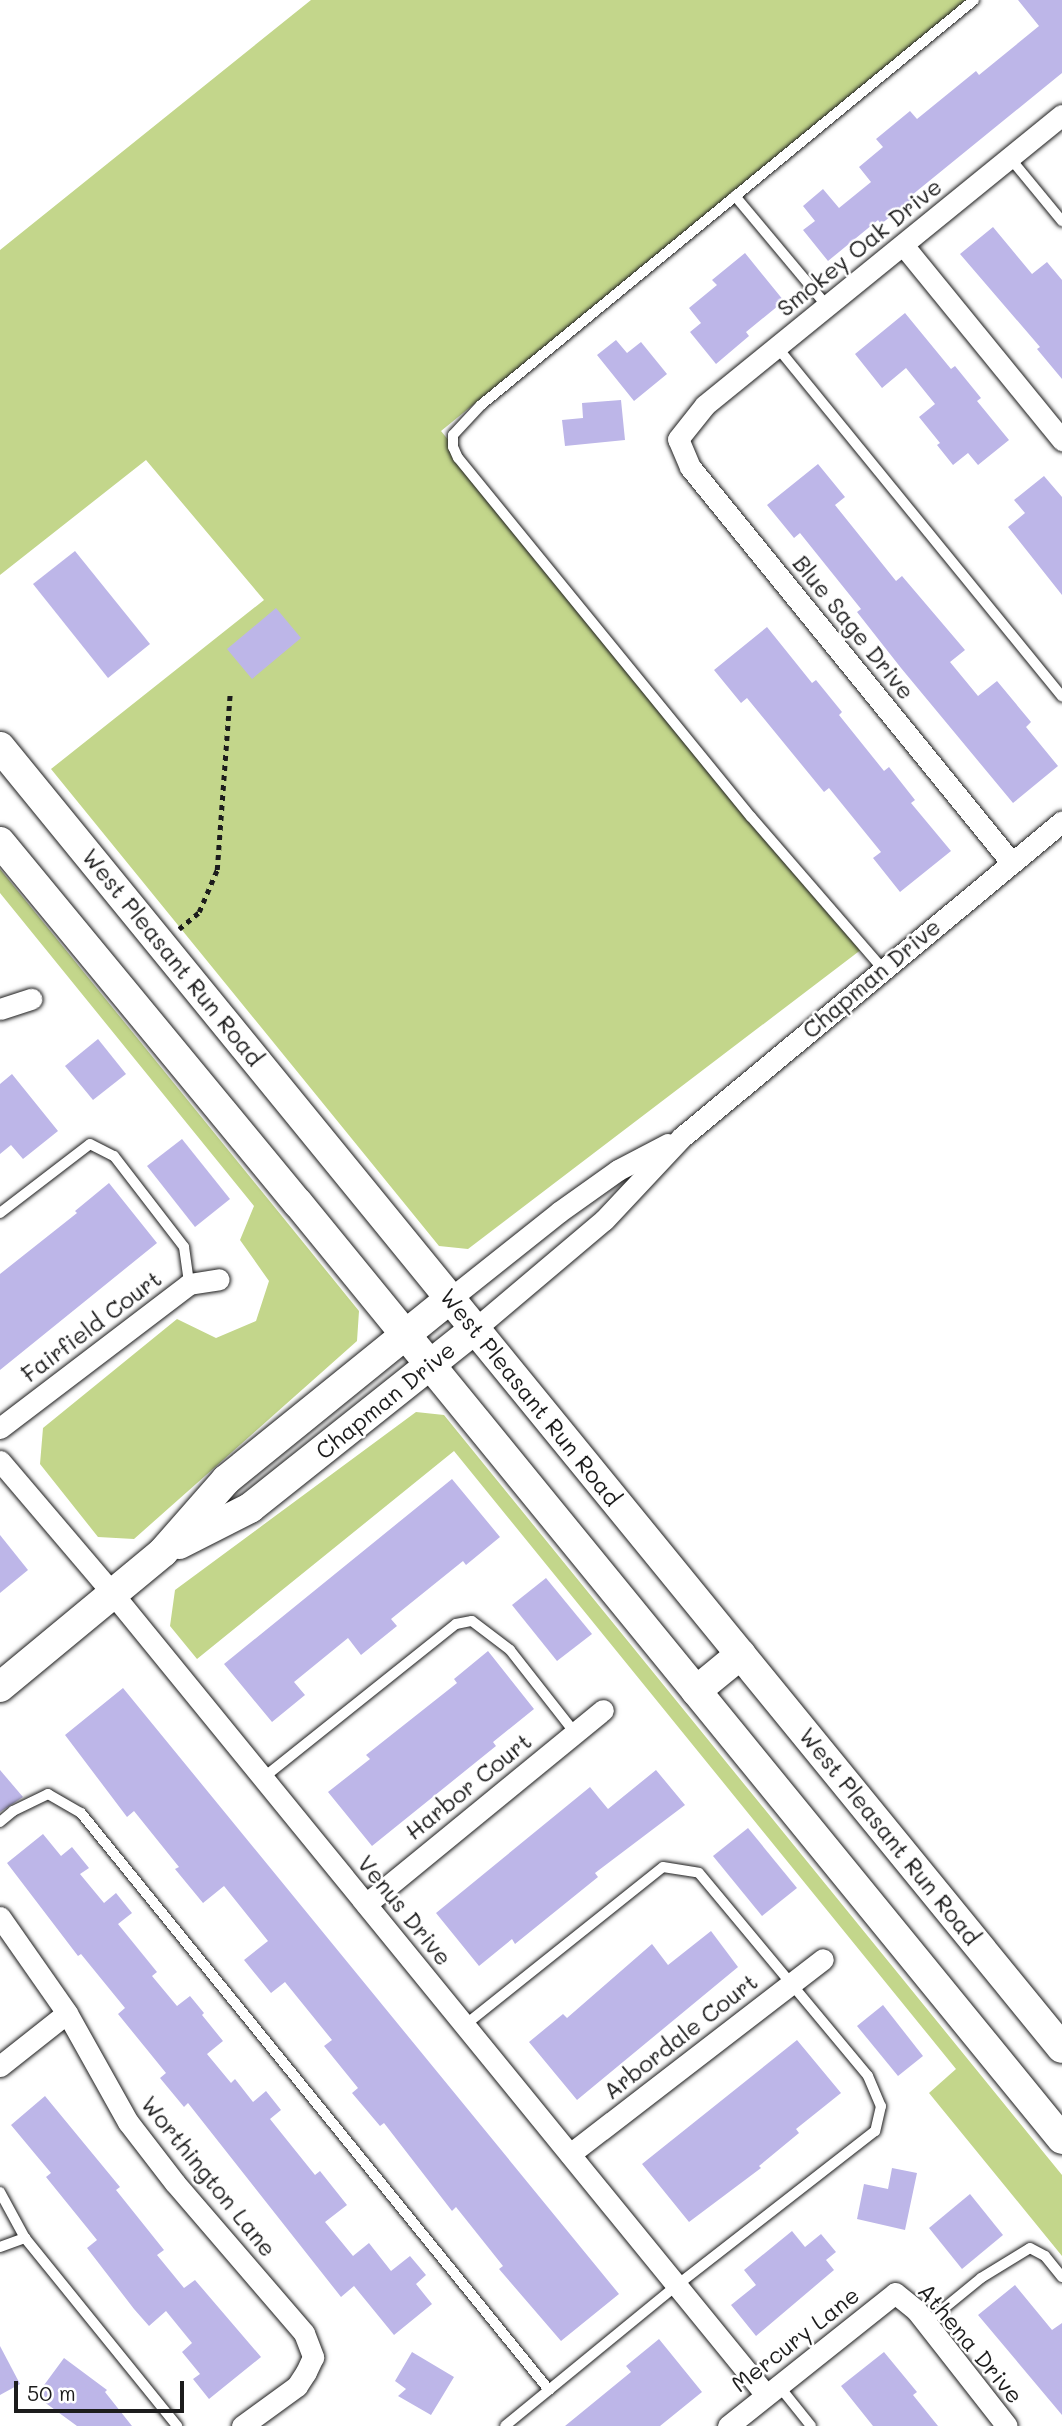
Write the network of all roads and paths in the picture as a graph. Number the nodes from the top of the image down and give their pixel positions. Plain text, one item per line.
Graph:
1 (974, 0) edge
2 (1062, 115) edge
3 (1010, 158) junction
4 (735, 196) junction
5 (1062, 221) edge
6 (903, 245) junction
7 (827, 306) junction
8 (778, 347) junction
9 (690, 420) joint
10 (1062, 440) edge
11 (230, 693) dead end
12 (1062, 697) edge
13 (6, 765) edge
14 (1062, 821) edge
15 (0, 842) edge
16 (1011, 862) junction
17 (162, 943) junction
18 (882, 968) junction
19 (31, 999) dead end
20 (0, 1009) edge
21 (682, 1137) junction
22 (0, 1213) edge
23 (219, 1279) dead end
24 (189, 1284) junction
25 (451, 1298) junction
26 (476, 1328) junction
27 (404, 1334) junction
28 (430, 1365) junction
29 (0, 1428) edge
30 (0, 1461) edge
31 (163, 1552) junction
32 (113, 1594) junction
33 (741, 1654) junction
34 (0, 1687) edge
35 (696, 1691) junction
36 (603, 1710) dead end
37 (575, 1733) junction
38 (263, 1778) junction
39 (0, 1822) edge
40 (366, 1904) junction
41 (0, 1916) edge
42 (823, 1959) dead end
43 (790, 1984) junction
44 (67, 2013) junction
45 (465, 2025) junction
46 (1062, 2048) edge
47 (0, 2066) edge
48 (1062, 2139) edge
49 (570, 2154) junction
50 (0, 2192) edge
51 (25, 2238) junction
52 (0, 2247) edge
53 (1062, 2277) edge
54 (677, 2285) junction
55 (895, 2293) joint
56 (926, 2323) junction
57 (548, 2390) junction
58 (772, 2390) junction
59 (177, 2426) edge
60 (242, 2426) edge
61 (505, 2426) edge
62 (728, 2426) edge
63 (811, 2426) edge
64 (1007, 2426) edge

1 - 4 lane
2 - 3 street, Smokey Oak Drive
3 - 5 lane
3 - 6 street, Smokey Oak Drive
4 - 7 lane
4 - 18 lane
6 - 7 street, Smokey Oak Drive
6 - 10 street
7 - 8 street, Smokey Oak Drive
8 - 9 street, Smokey Oak Drive
8 - 12 lane
9 - 16 street, Blue Sage Drive
11 - 17 path
13 - 17 main road, West Pleasant Run Road
14 - 16 street, Chapman Drive
15 - 27 main road
16 - 18 street, Chapman Drive
17 - 25 main road, West Pleasant Run Road
18 - 21 street, Chapman Drive
19 - 20 street
21 - 25 street, Chapman Drive
21 - 26 street, Chapman Drive
22 - 24 lane
23 - 24 street, Fairfield Court
24 - 29 street, Fairfield Court
25 - 26 main road, West Pleasant Run Road
25 - 27 main road, Chapman Drive
26 - 28 main road, Chapman Drive
26 - 33 main road, West Pleasant Run Road
27 - 28 main road
27 - 31 main road, Chapman Drive
28 - 31 main road, Chapman Drive
28 - 35 main road
30 - 32 street, Venus Drive
31 - 32 main road, Chapman Drive
32 - 34 main road, Chapman Drive
32 - 38 street, Venus Drive
33 - 35 main road
33 - 46 main road, West Pleasant Run Road
35 - 48 main road
36 - 37 street, Harbor Court
37 - 38 lane
37 - 40 street, Harbor Court
38 - 40 street, Venus Drive
39 - 57 lane
40 - 45 street, Venus Drive
41 - 44 street, Worthington Lane
42 - 43 street, Arbordale Court
43 - 45 lane
43 - 49 street, Arbordale Court
43 - 54 lane
44 - 47 street
44 - 60 street, Worthington Lane
45 - 49 street, Venus Drive
49 - 54 street, Venus Drive
50 - 51 lane
51 - 52 lane
51 - 59 lane
53 - 56 lane
54 - 57 lane
54 - 58 street, Venus Drive
55 - 56 street, Athena Drive
55 - 58 street, Mercury Lane
56 - 64 street, Athena Drive
57 - 61 lane
58 - 62 street, Mercury Lane
58 - 63 lane

